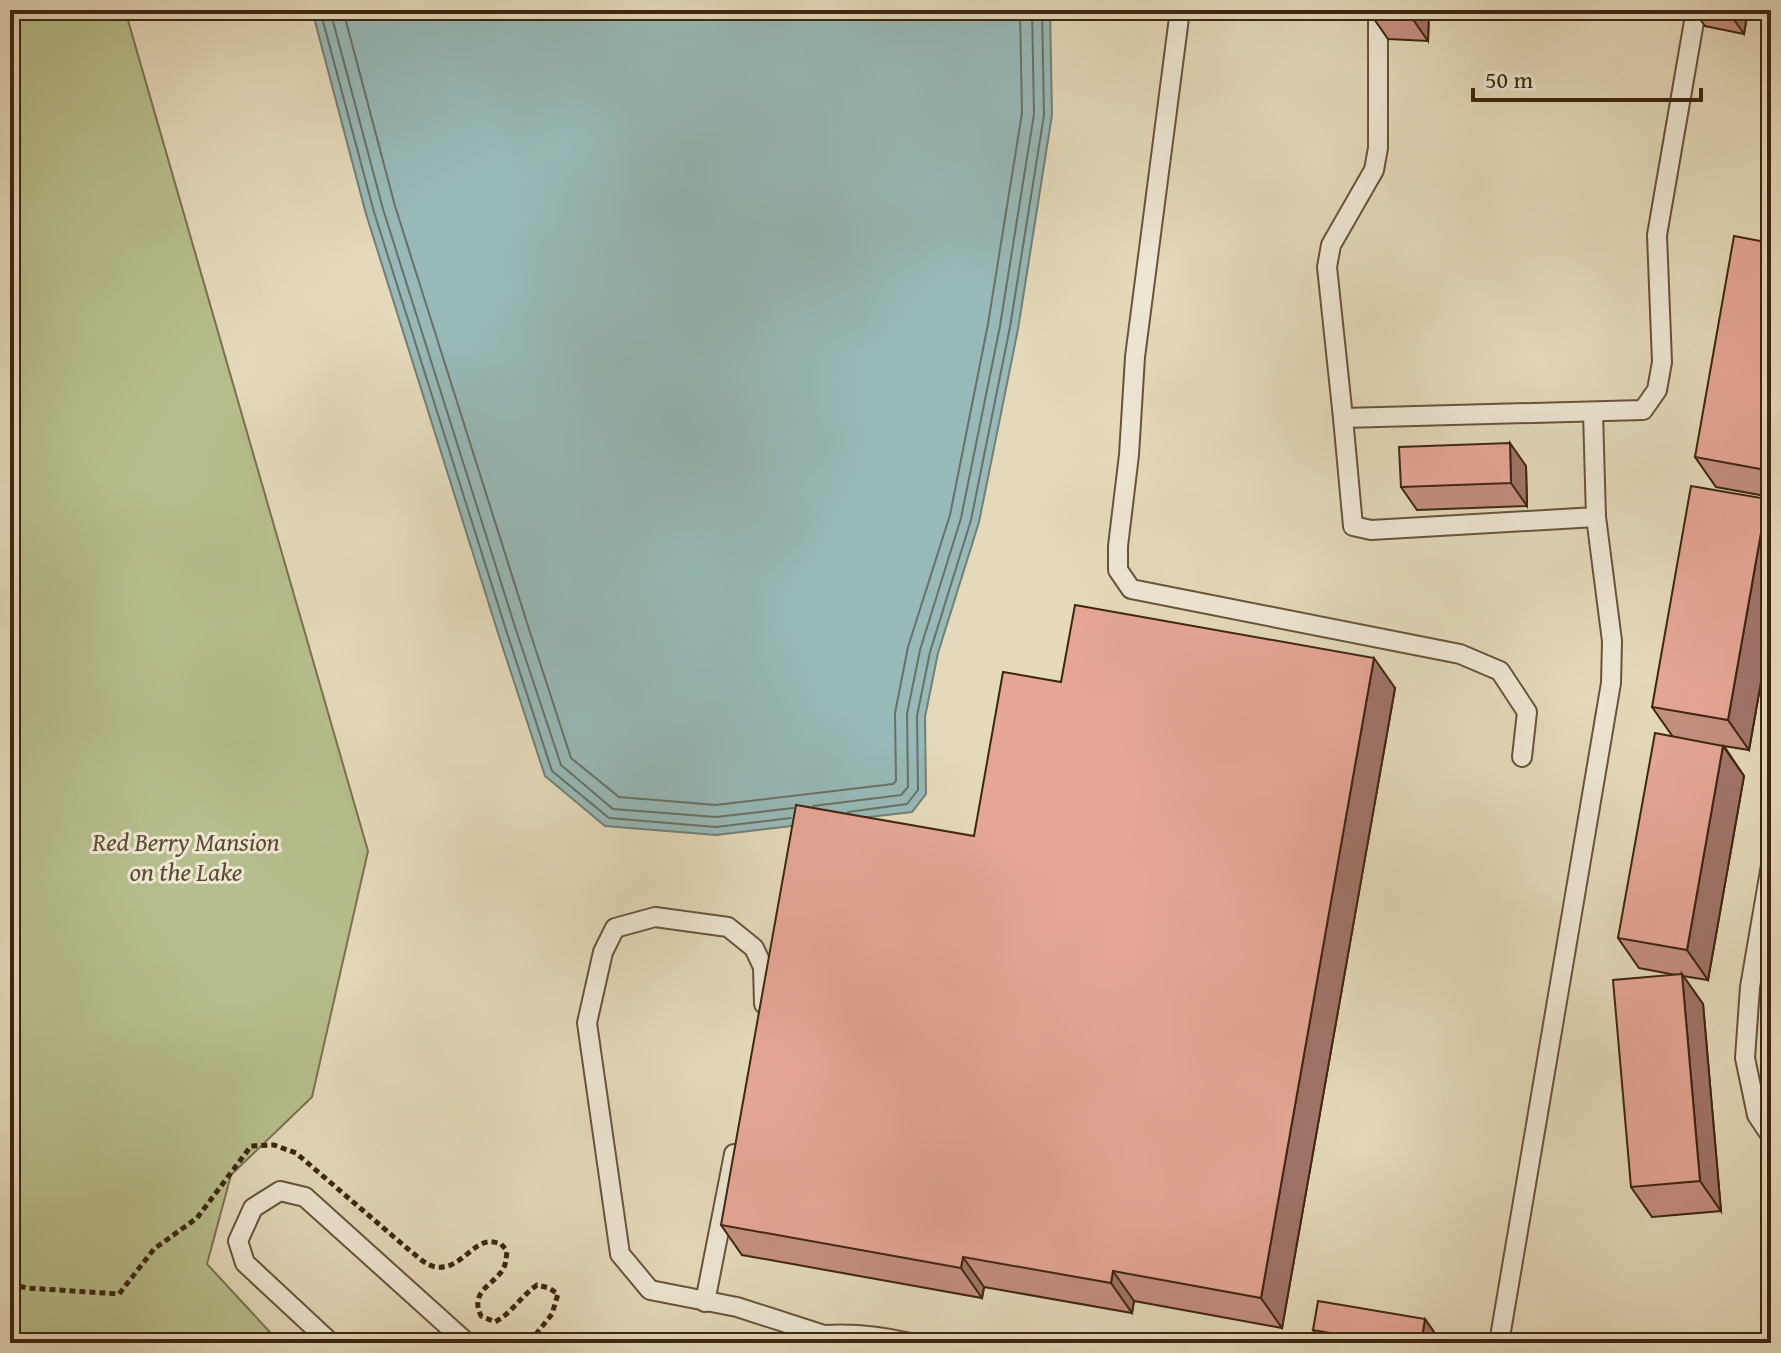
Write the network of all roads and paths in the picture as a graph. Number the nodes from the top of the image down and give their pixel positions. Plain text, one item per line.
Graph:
1 (1180, 10) edge
2 (1378, 10) edge
3 (1696, 10) edge
4 (1593, 412) junction
5 (1343, 418) junction
6 (1596, 517) junction
7 (1522, 757) dead end
8 (1771, 865) edge
9 (1768, 904) edge
10 (762, 1015) edge
11 (738, 1136) edge
12 (1771, 1136) edge
13 (10, 1284) edge
14 (705, 1302) junction
15 (823, 1339) edge
16 (459, 1341) edge
17 (331, 1343) edge
18 (529, 1343) edge
19 (571, 1343) edge
20 (594, 1343) edge
21 (910, 1343) edge
22 (1167, 1343) edge
23 (1186, 1343) edge
24 (1499, 1343) edge

1 - 7 lane
2 - 5 lane
3 - 4 lane
4 - 5 lane
4 - 6 lane
5 - 6 lane
6 - 24 lane
8 - 9 lane
9 - 12 lane
10 - 14 lane
11 - 14 lane
13 - 18 path
14 - 15 lane
15 - 21 lane
16 - 17 lane
19 - 20 path
22 - 23 lane

